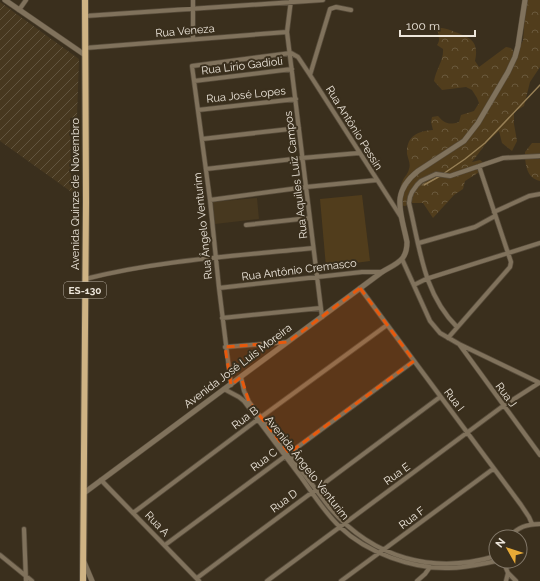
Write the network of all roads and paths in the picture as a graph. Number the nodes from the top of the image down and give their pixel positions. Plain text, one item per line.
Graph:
1 (5, 0) edge
2 (26, 0) edge
3 (85, 0) edge
4 (193, 0) edge
5 (323, 0) edge
6 (525, 0) edge
7 (291, 1) edge
8 (193, 9) junction
9 (19, 10) junction
10 (351, 10) dead end
11 (85, 16) junction
12 (287, 32) junction
13 (193, 39) junction
14 (85, 48) junction
15 (289, 53) junction
16 (85, 55) junction
17 (292, 69) junction
18 (310, 75) junction
19 (194, 81) junction
20 (296, 99) junction
21 (198, 110) junction
22 (299, 128) junction
23 (202, 140) junction
24 (359, 153) junction
25 (540, 156) edge
26 (302, 158) junction
27 (479, 166) junction
28 (206, 169) junction
29 (377, 180) junction
30 (306, 187) junction
31 (540, 194) edge
32 (210, 200) junction
33 (495, 214) junction
34 (400, 217) junction
35 (309, 218) junction
36 (246, 225) dead end
37 (540, 243) edge
38 (419, 244) junction
39 (313, 248) junction
40 (507, 252) junction
41 (215, 258) junction
42 (403, 258) junction
43 (382, 272) junction
44 (317, 278) junction
45 (85, 279) junction
46 (426, 279) junction
47 (414, 285) junction
48 (218, 288) junction
49 (360, 288) junction
50 (320, 308) junction
51 (322, 316) junction
52 (222, 318) junction
53 (387, 325) junction
54 (457, 327) junction
55 (448, 338) junction
56 (288, 342) junction
57 (459, 344) junction
58 (225, 347) junction
59 (414, 361) junction
60 (241, 377) junction
61 (539, 383) edge
62 (231, 385) junction
63 (224, 390) junction
64 (440, 397) junction
65 (503, 406) junction
66 (259, 419) junction
67 (467, 432) junction
68 (287, 455) junction
69 (540, 456) edge
70 (493, 469) junction
71 (101, 480) junction
72 (313, 491) junction
73 (84, 493) junction
74 (134, 513) junction
75 (344, 524) junction
76 (532, 524) junction
77 (540, 524) edge
78 (339, 527) junction
79 (24, 529) dead end
80 (518, 529) edge
81 (165, 545) junction
82 (384, 550) junction
83 (380, 553) junction
84 (0, 555) edge
85 (488, 558) edge
86 (83, 561) junction
87 (488, 563) edge
88 (431, 566) junction
89 (506, 569) edge
90 (508, 573) junction
91 (26, 576) junction
92 (198, 580) edge
93 (26, 581) edge
94 (32, 581) edge
95 (83, 581) edge
96 (92, 581) edge
97 (267, 581) edge
98 (341, 581) edge
99 (417, 581) edge
100 (506, 581) edge
101 (516, 581) edge

1 - 9 street
2 - 9 street
3 - 11 main road, Avenida Quinze de Novembro / ES-130
4 - 8 street
5 - 7 street
6 - 34 street
7 - 8 street
7 - 12 street, Rua Aquiles Luiz Campos
8 - 11 street
8 - 13 street
9 - 16 street
10 - 18 street
11 - 14 main road, Avenida Quinze de Novembro / ES-130
12 - 13 street, Rua Veneza
12 - 15 street, Rua Aquiles Luiz Campos
13 - 14 street, Rua Veneza
14 - 16 main road, Avenida Quinze de Novembro / ES-130
15 - 17 street, Rua Aquiles Luiz Campos
15 - 18 street, Rua Antônio Pessin
15 - 19 street, Rua Ângelo Venturim
16 - 45 main road, Avenida Quinze de Novembro / ES-130
17 - 19 street, Rua Lírio Gadioli
17 - 20 street, Rua Aquiles Luiz Campos
18 - 24 street, Rua Antônio Pessin
19 - 21 street, Rua Ângelo Venturim
20 - 21 street, Rua José Lopes
20 - 22 street, Rua Aquiles Luiz Campos
21 - 23 street, Rua Ângelo Venturim
22 - 23 street
22 - 26 street, Rua Aquiles Luiz Campos
23 - 28 street, Rua Ângelo Venturim
24 - 26 street
24 - 29 street, Rua Antônio Pessin
25 - 27 street
26 - 28 street
26 - 30 street, Rua Aquiles Luiz Campos
27 - 33 street
27 - 38 street
28 - 32 street, Rua Ângelo Venturim
29 - 30 street
29 - 34 street, Rua Antônio Pessin
30 - 32 street
30 - 35 street, Rua Aquiles Luiz Campos
31 - 33 street
32 - 41 street, Rua Ângelo Venturim
33 - 38 street
33 - 40 street
34 - 42 street
35 - 36 street
35 - 39 street, Rua Aquiles Luiz Campos
37 - 40 street
38 - 46 street
39 - 41 street
39 - 44 street, Rua Aquiles Luiz Campos
40 - 46 street
40 - 54 street
41 - 45 street
41 - 48 street, Rua Ângelo Venturim
42 - 43 street, Avenida José Luis Moreira
42 - 47 street
43 - 44 street, Rua Antônio Cremasco
43 - 49 street, Avenida José Luis Moreira
44 - 48 street, Rua Antônio Cremasco
44 - 50 street, Rua Aquiles Luiz Campos
45 - 73 main road, Avenida Quinze de Novembro / ES-130
46 - 47 street
46 - 54 street
47 - 55 street
48 - 52 street, Rua Ângelo Venturim
49 - 51 street, Avenida José Luis Moreira
49 - 53 street, Rua I
50 - 51 street, Rua Aquiles Luiz Campos
50 - 52 street
51 - 56 street, Avenida José Luis Moreira
52 - 58 street, Rua Ângelo Venturim
53 - 59 street, Rua I
53 - 66 street, Rua B
54 - 55 street
55 - 57 street
56 - 58 street
56 - 60 street, Avenida José Luis Moreira
57 - 61 street
57 - 65 street, Rua J
58 - 62 street, Rua Ângelo Venturim
59 - 64 street, Rua I
59 - 68 street, Rua C
60 - 62 street, Avenida José Luis Moreira
60 - 66 street, Avenida Ângelo Venturim
61 - 65 street, Rua E
62 - 63 street, Avenida José Luis Moreira
63 - 66 street, Avenida Ângelo Venturim
63 - 71 street, Avenida José Luis Moreira
64 - 67 street, Rua I
64 - 72 street, Rua D
65 - 67 street, Rua E
65 - 69 street, Rua J
66 - 68 street, Avenida Ângelo Venturim
66 - 74 street, Rua B
67 - 70 street, Rua I
67 - 75 street, Rua E
68 - 72 street, Avenida Ângelo Venturim
68 - 81 street, Rua C
70 - 76 street, Rua I
70 - 82 street, Rua F
71 - 73 street, Avenida José Luis Moreira
71 - 74 street, Rua A
72 - 75 street, Avenida Ângelo Venturim
72 - 78 street, Avenida Ângelo Venturim
72 - 92 street, Rua D
73 - 86 main road, Avenida Quinze de Novembro / ES-130
74 - 81 street, Rua A
75 - 78 street, Rua E
75 - 82 street, Avenida Ângelo Venturim
76 - 77 street
76 - 80 street
78 - 83 street, Avenida Ângelo Venturim
78 - 97 street, Rua E
79 - 91 street
81 - 92 street, Rua A
82 - 83 street, Rua F
82 - 88 street, Avenida Ângelo Venturim
83 - 88 street, Avenida Ângelo Venturim
83 - 98 street, Rua F
84 - 91 street
85 - 88 street, Avenida Ângelo Venturim
86 - 95 main road, Avenida Quinze de Novembro / ES-130
86 - 96 street
87 - 88 street, Avenida Ângelo Venturim
88 - 99 street
89 - 90 street
90 - 100 street
90 - 101 street
91 - 93 street
91 - 94 street

